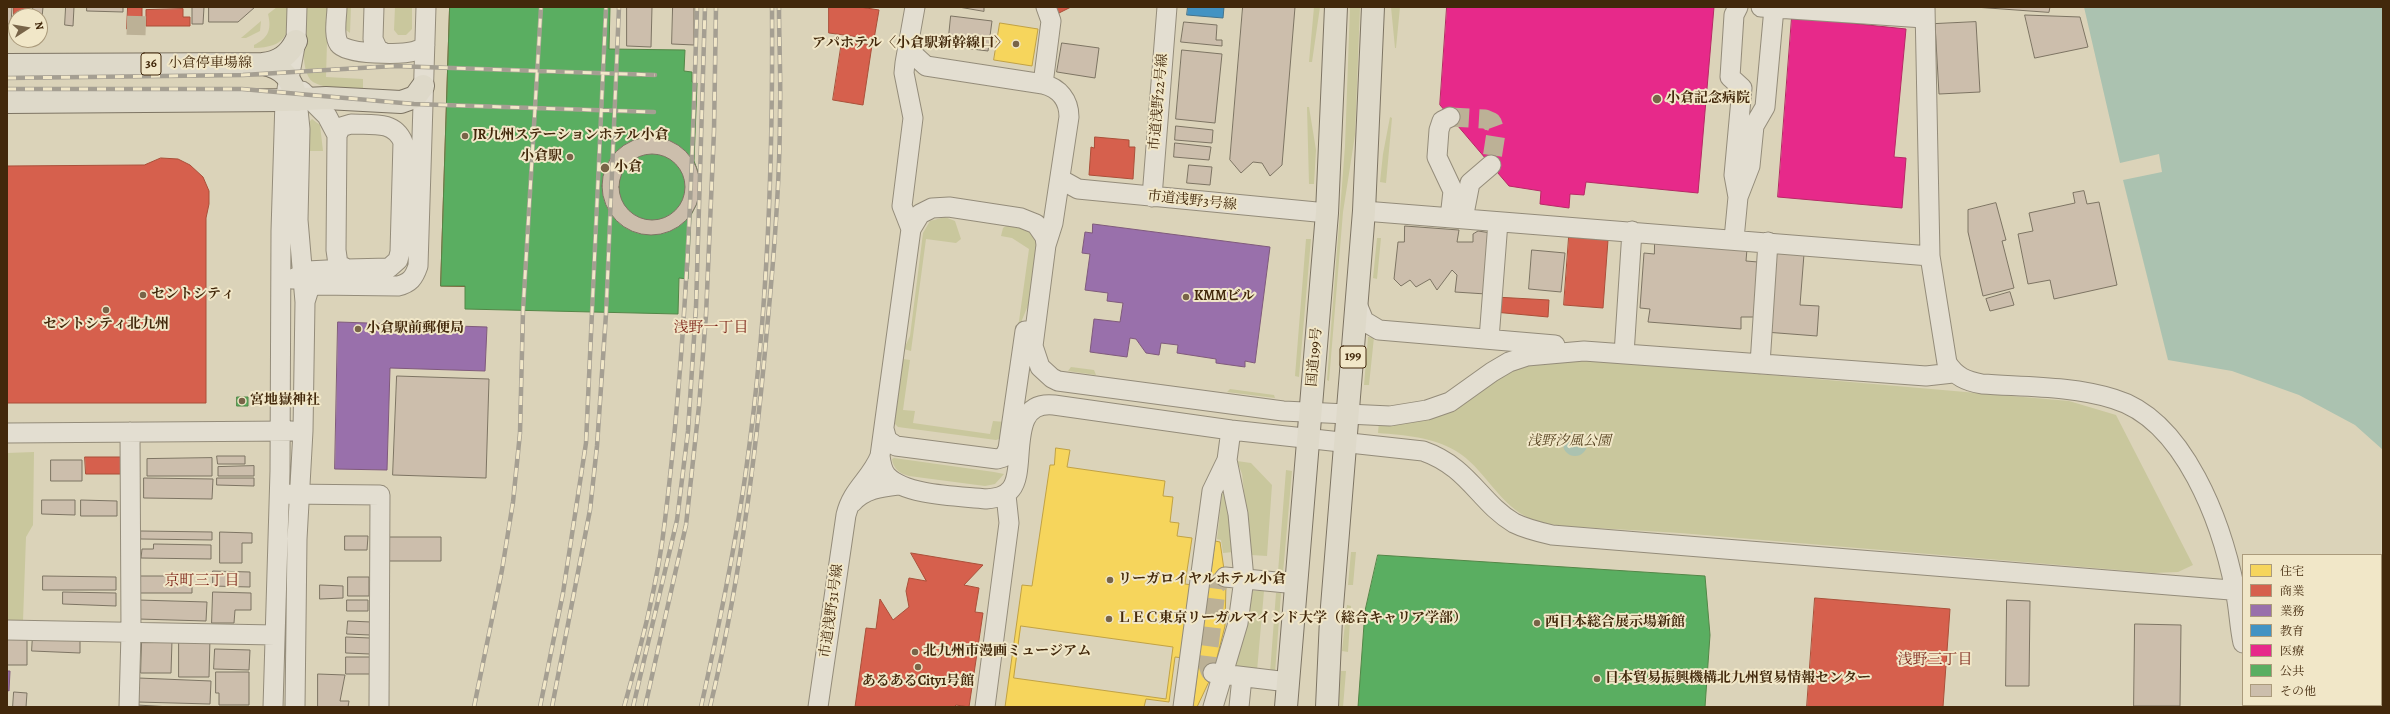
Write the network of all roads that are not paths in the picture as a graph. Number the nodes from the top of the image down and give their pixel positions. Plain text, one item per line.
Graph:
1 (297, 7) edge
2 (337, 7) edge
3 (374, 7) edge
4 (426, 7) edge
5 (915, 7) edge
6 (1046, 7) edge
7 (1167, 7) edge
8 (1336, 7) edge
9 (1373, 7) edge
10 (1738, 7) edge
11 (1768, 8) edge
12 (1924, 13) edge
13 (910, 40) junction
14 (296, 41) junction
15 (425, 44) junction
16 (383, 52) junction
17 (905, 63) junction
18 (263, 64) junction
19 (7, 65) edge
20 (926, 66) junction
21 (290, 78) junction
22 (1043, 84) junction
23 (423, 86) junction
24 (1742, 88) junction
25 (1767, 90) junction
26 (297, 99) junction
27 (373, 100) junction
28 (7, 102) edge
29 (1450, 116) dead end
30 (336, 135) junction
31 (403, 142) junction
32 (1491, 165) tunnel mouth
33 (1060, 179) junction
34 (1738, 197) junction
35 (1152, 198) junction
36 (1364, 211) junction
37 (1327, 213) junction
38 (1457, 218) junction
39 (1498, 222) junction
40 (911, 229) junction
41 (1632, 231) junction
42 (1734, 239) junction
43 (1768, 242) junction
44 (1046, 245) junction
45 (1930, 256) junction
46 (347, 270) junction
47 (303, 272) junction
48 (281, 302) junction
49 (305, 302) junction
50 (1357, 304) junction
51 (1038, 309) junction
52 (1489, 339) junction
53 (1565, 352) junction
54 (1624, 354) junction
55 (1760, 364) junction
56 (1953, 373) junction
57 (1311, 412) junction
58 (1348, 414) junction
59 (884, 429) junction
60 (1231, 430) junction
61 (280, 431) junction
62 (303, 431) junction
63 (130, 432) junction
64 (7, 433) edge
65 (1308, 439) junction
66 (1346, 443) junction
67 (880, 456) junction
68 (1227, 460) junction
69 (898, 484) junction
70 (279, 493) junction
71 (300, 494) junction
72 (1006, 494) junction
73 (846, 515) junction
74 (1225, 578) dead end
75 (1244, 579) junction
76 (1297, 584) junction
77 (2240, 594) edge
78 (1331, 619) junction
79 (2242, 627) edge
80 (7, 630) edge
81 (131, 633) junction
82 (275, 635) junction
83 (1226, 675) junction
84 (1288, 682) junction
85 (129, 707) edge
86 (273, 707) edge
87 (295, 707) edge
88 (379, 707) edge
89 (818, 707) edge
90 (985, 707) edge
91 (1183, 707) edge
92 (1213, 707) edge
93 (1239, 707) edge
94 (1286, 707) edge
95 (1312, 707) edge
96 (1327, 707) edge

1 - 14 street
2 - 16 street
3 - 16 street
4 - 15 street
5 - 13 street
6 - 22 street
7 - 35 street, 市道浅野22号線
8 - 37 main road, 国道199号
9 - 36 main road, 199
10 - 24 street
11 - 12 street
11 - 25 street
12 - 45 street
13 - 17 street
13 - 20 street
14 - 18 main road
14 - 21 street
15 - 16 street
15 - 23 street
17 - 20 street
17 - 40 street
18 - 19 main road, 小倉停車場線 / 36
18 - 21 main road, 小倉停車場線 / 36
20 - 22 street
21 - 26 main road
22 - 33 street
23 - 27 main road
23 - 49 street
24 - 25 street
24 - 34 street
25 - 34 street
26 - 27 main road
26 - 28 main road
26 - 30 street
26 - 47 street
26 - 48 street
27 - 31 street
29 - 38 street
30 - 31 street
30 - 46 street
31 - 46 street
32 - 38 street
33 - 35 street, 市道浅野3号線
33 - 44 street
34 - 42 street
35 - 37 street, 市道浅野3号線
36 - 38 street
36 - 50 main road, 199
37 - 57 main road, 国道199号
38 - 39 street
39 - 41 street
39 - 52 street
40 - 44 street
40 - 59 street
41 - 42 street
41 - 54 street
42 - 43 street
43 - 45 street
43 - 55 street
44 - 51 street
45 - 56 street
46 - 47 street
47 - 48 street
47 - 49 street
48 - 61 street
49 - 62 street
50 - 52 street
50 - 58 main road, 199
51 - 57 street
51 - 59 street
52 - 53 street
53 - 54 street
53 - 58 street
54 - 55 street
55 - 56 street
56 - 77 street
57 - 58 street
57 - 65 main road, 国道199号
58 - 66 main road, 199
59 - 67 street
60 - 65 street
60 - 68 street
60 - 72 street
61 - 62 street
61 - 63 street
61 - 70 street
62 - 71 street
63 - 64 street
63 - 81 street
65 - 66 street
65 - 76 main road, 国道199号
66 - 77 street
66 - 78 main road, 199
67 - 69 street
67 - 73 street
68 - 75 street
68 - 91 street
69 - 72 street
69 - 73 street
70 - 71 street
70 - 82 street
71 - 87 street
71 - 88 street
72 - 90 street
73 - 89 street, 市道浅野31号線
74 - 75 street
75 - 76 street
75 - 83 street
76 - 84 main road, 国道199号
77 - 79 street
78 - 95 main road
78 - 96 main road, 199
80 - 81 street
81 - 82 street
81 - 85 street
82 - 86 street
83 - 84 street
83 - 92 street
83 - 93 street
84 - 94 main road, 国道199号

